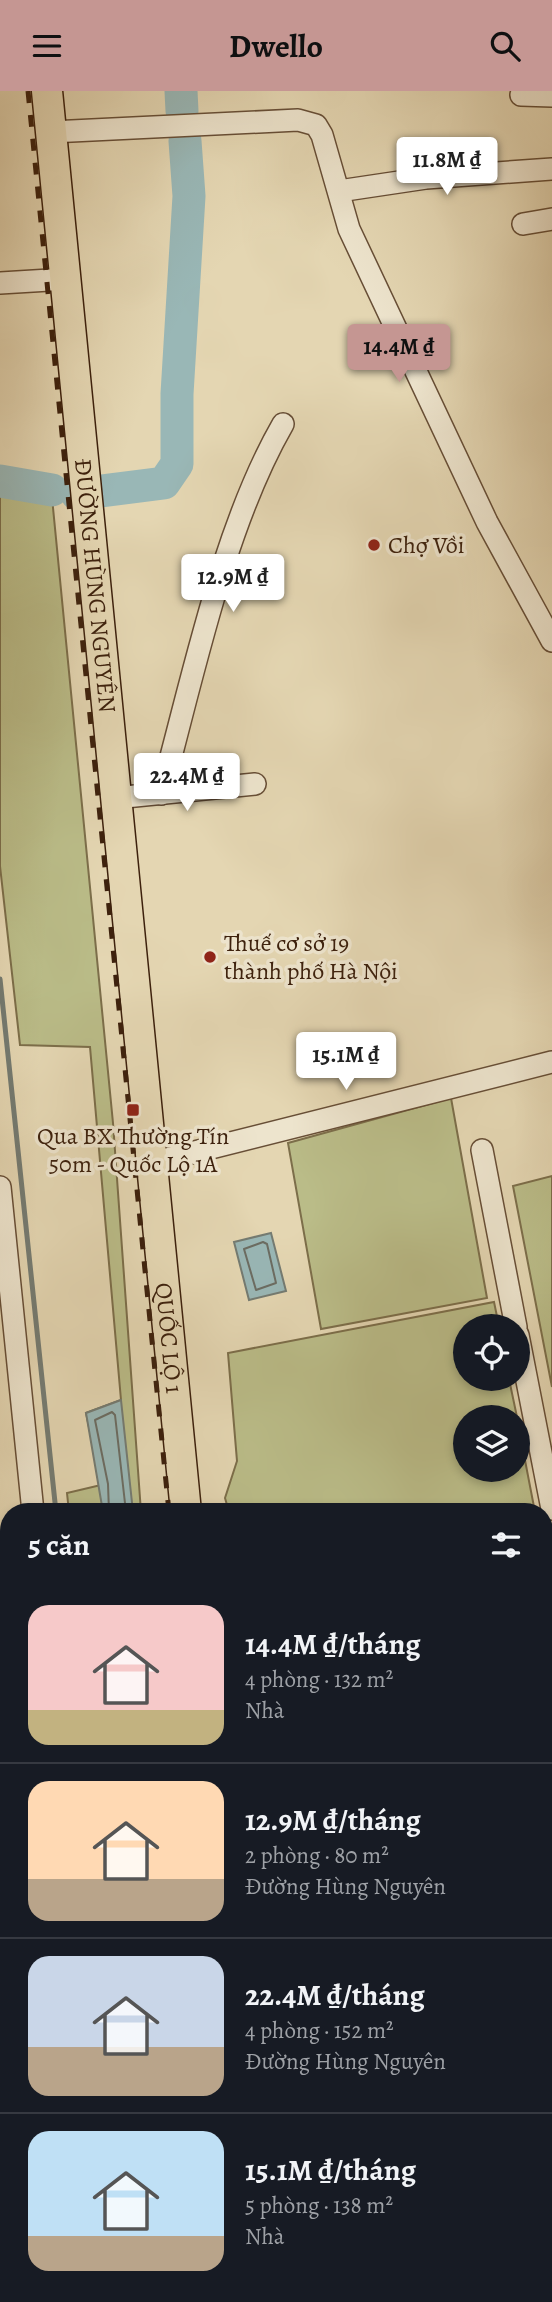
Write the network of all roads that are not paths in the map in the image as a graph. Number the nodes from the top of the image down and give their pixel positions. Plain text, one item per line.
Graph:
1 (47, 91) edge
2 (521, 95) dead end
3 (552, 96) edge
4 (51, 131) junction
5 (552, 169) edge
6 (339, 191) junction
7 (552, 219) edge
8 (523, 224) dead end
9 (66, 279) junction
10 (0, 283) edge
11 (282, 424) dead end
12 (552, 641) edge
13 (255, 784) dead end
14 (162, 794) junction
15 (115, 797) junction
16 (552, 1062) edge
17 (482, 1150) dead end
18 (151, 1163) junction
19 (0, 1187) edge
20 (514, 1314) edge
21 (529, 1391) edge
22 (32, 1503) edge
23 (185, 1503) edge
24 (551, 1503) edge

1 - 4 highway, ĐƯỜNG HÙNG NGUYÊN
2 - 3 street
4 - 6 street
4 - 9 highway, ĐƯỜNG HÙNG NGUYÊN
5 - 6 street
6 - 12 street
7 - 8 street
9 - 10 street
9 - 15 highway, ĐƯỜNG HÙNG NGUYÊN
11 - 14 street
13 - 14 street
14 - 15 street
15 - 18 highway, ĐƯỜNG HÙNG NGUYÊN
16 - 18 street
17 - 20 street
18 - 23 highway, QUỐC LỘ 1
19 - 22 street
21 - 24 street

